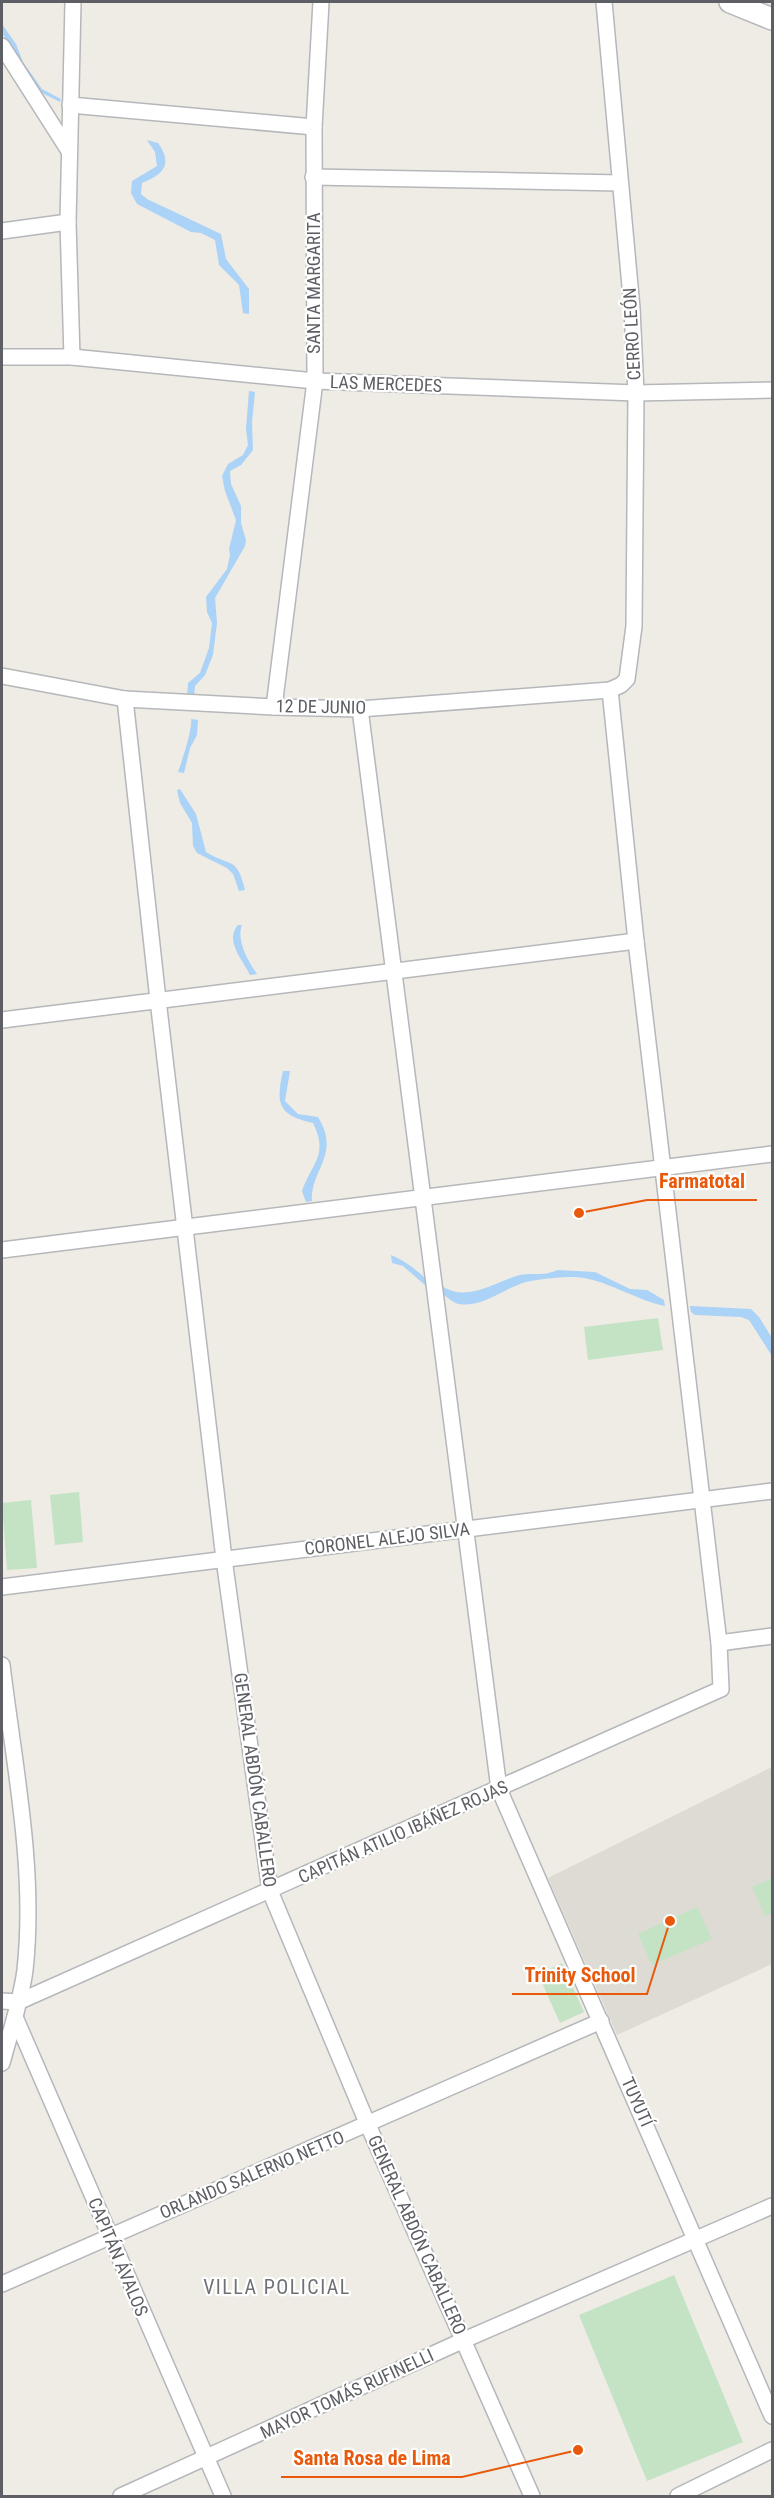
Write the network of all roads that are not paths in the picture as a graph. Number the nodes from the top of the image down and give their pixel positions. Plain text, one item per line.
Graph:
1 (74, 2) edge
2 (321, 2) edge
3 (604, 2) edge
4 (730, 2) edge
5 (772, 19) edge
6 (2, 46) edge
7 (70, 105) junction
8 (314, 127) junction
9 (69, 151) junction
10 (313, 177) junction
11 (620, 183) junction
12 (68, 222) junction
13 (2, 231) edge
14 (2, 357) edge
15 (72, 357) junction
16 (315, 381) junction
17 (772, 390) edge
18 (636, 393) junction
19 (2, 676) edge
20 (610, 690) junction
21 (125, 699) junction
22 (274, 707) junction
23 (360, 709) junction
24 (636, 941) junction
25 (393, 971) junction
26 (158, 1000) junction
27 (2, 1020) edge
28 (772, 1154) edge
29 (663, 1168) junction
30 (423, 1199) junction
31 (186, 1228) junction
32 (2, 1250) edge
33 (772, 1491) edge
34 (702, 1500) junction
35 (467, 1529) junction
36 (224, 1559) junction
37 (2, 1587) edge
38 (772, 1636) edge
39 (719, 1643) junction
40 (2, 1665) edge
41 (500, 1789) junction
42 (270, 1891) junction
43 (2, 2001) edge
44 (16, 2009) junction
45 (601, 2021) junction
46 (2, 2063) edge
47 (368, 2125) junction
48 (772, 2206) edge
49 (109, 2236) junction
50 (696, 2238) junction
51 (2, 2284) edge
52 (464, 2340) junction
53 (772, 2416) edge
54 (772, 2450) edge
55 (206, 2459) junction
56 (120, 2496) edge
57 (223, 2496) edge
58 (532, 2496) edge
59 (678, 2496) edge

1 - 7 street
2 - 8 street, SANTA MARGARITA
3 - 11 street, CERRO LEÓN
4 - 5 main road
6 - 9 street
7 - 8 street
7 - 9 street
8 - 10 street, SANTA MARGARITA
9 - 12 street
10 - 11 street
10 - 16 street, SANTA MARGARITA
11 - 18 street, CERRO LEÓN
12 - 13 street
12 - 15 street
14 - 15 street, LAS MERCEDES
15 - 16 street, LAS MERCEDES
16 - 18 street, LAS MERCEDES
16 - 22 street, SANTA MARGARITA
17 - 18 street, LAS MERCEDES
18 - 20 street, CERRO LEÓN
19 - 21 street, 12 DE JUNIO
20 - 23 street, 12 DE JUNIO
20 - 24 street
21 - 22 street, 12 DE JUNIO
21 - 26 street, GENERAL ABDÓN CABALLERO
22 - 23 street, 12 DE JUNIO
23 - 25 street, TUYUTÍ
24 - 25 street
24 - 29 street
25 - 26 street
25 - 30 street, TUYUTÍ
26 - 27 street
26 - 31 street, GENERAL ABDÓN CABALLERO
28 - 29 street
29 - 30 street
29 - 34 street
30 - 31 street
30 - 35 street, TUYUTÍ
31 - 32 street
31 - 36 street, GENERAL ABDÓN CABALLERO
33 - 34 street, CORONEL ALEJO SILVA
34 - 35 street, CORONEL ALEJO SILVA
34 - 39 street
35 - 36 street, CORONEL ALEJO SILVA
35 - 41 street, TUYUTÍ
36 - 37 street, CORONEL ALEJO SILVA
36 - 42 street, GENERAL ABDÓN CABALLERO
38 - 39 street
39 - 41 street, CAPITÁN ATILIO IBÁÑEZ ROJAS
40 - 44 street
41 - 42 street, CAPITÁN ATILIO IBÁÑEZ ROJAS
41 - 45 street, TUYUTÍ
42 - 44 street, CAPITÁN ATILIO IBÁÑEZ ROJAS
42 - 47 street, GENERAL ABDÓN CABALLERO
43 - 44 street
44 - 46 street
44 - 49 street, CAPITÁN ÁVALOS
45 - 47 street, ORLANDO SALERNO NETTO
45 - 50 street, TUYUTÍ
47 - 49 street, ORLANDO SALERNO NETTO
47 - 52 street, GENERAL ABDÓN CABALLERO
48 - 50 street, MAYOR TOMÁS RUFINELLI
49 - 51 street, ORLANDO SALERNO NETTO
49 - 55 street, CAPITÁN ÁVALOS
50 - 52 street, MAYOR TOMÁS RUFINELLI
50 - 53 street, TUYUTÍ
52 - 55 street, MAYOR TOMÁS RUFINELLI
52 - 58 street, GENERAL ABDÓN CABALLERO
54 - 59 street
55 - 56 street, MAYOR TOMÁS RUFINELLI
55 - 57 street, CAPITÁN ÁVALOS

